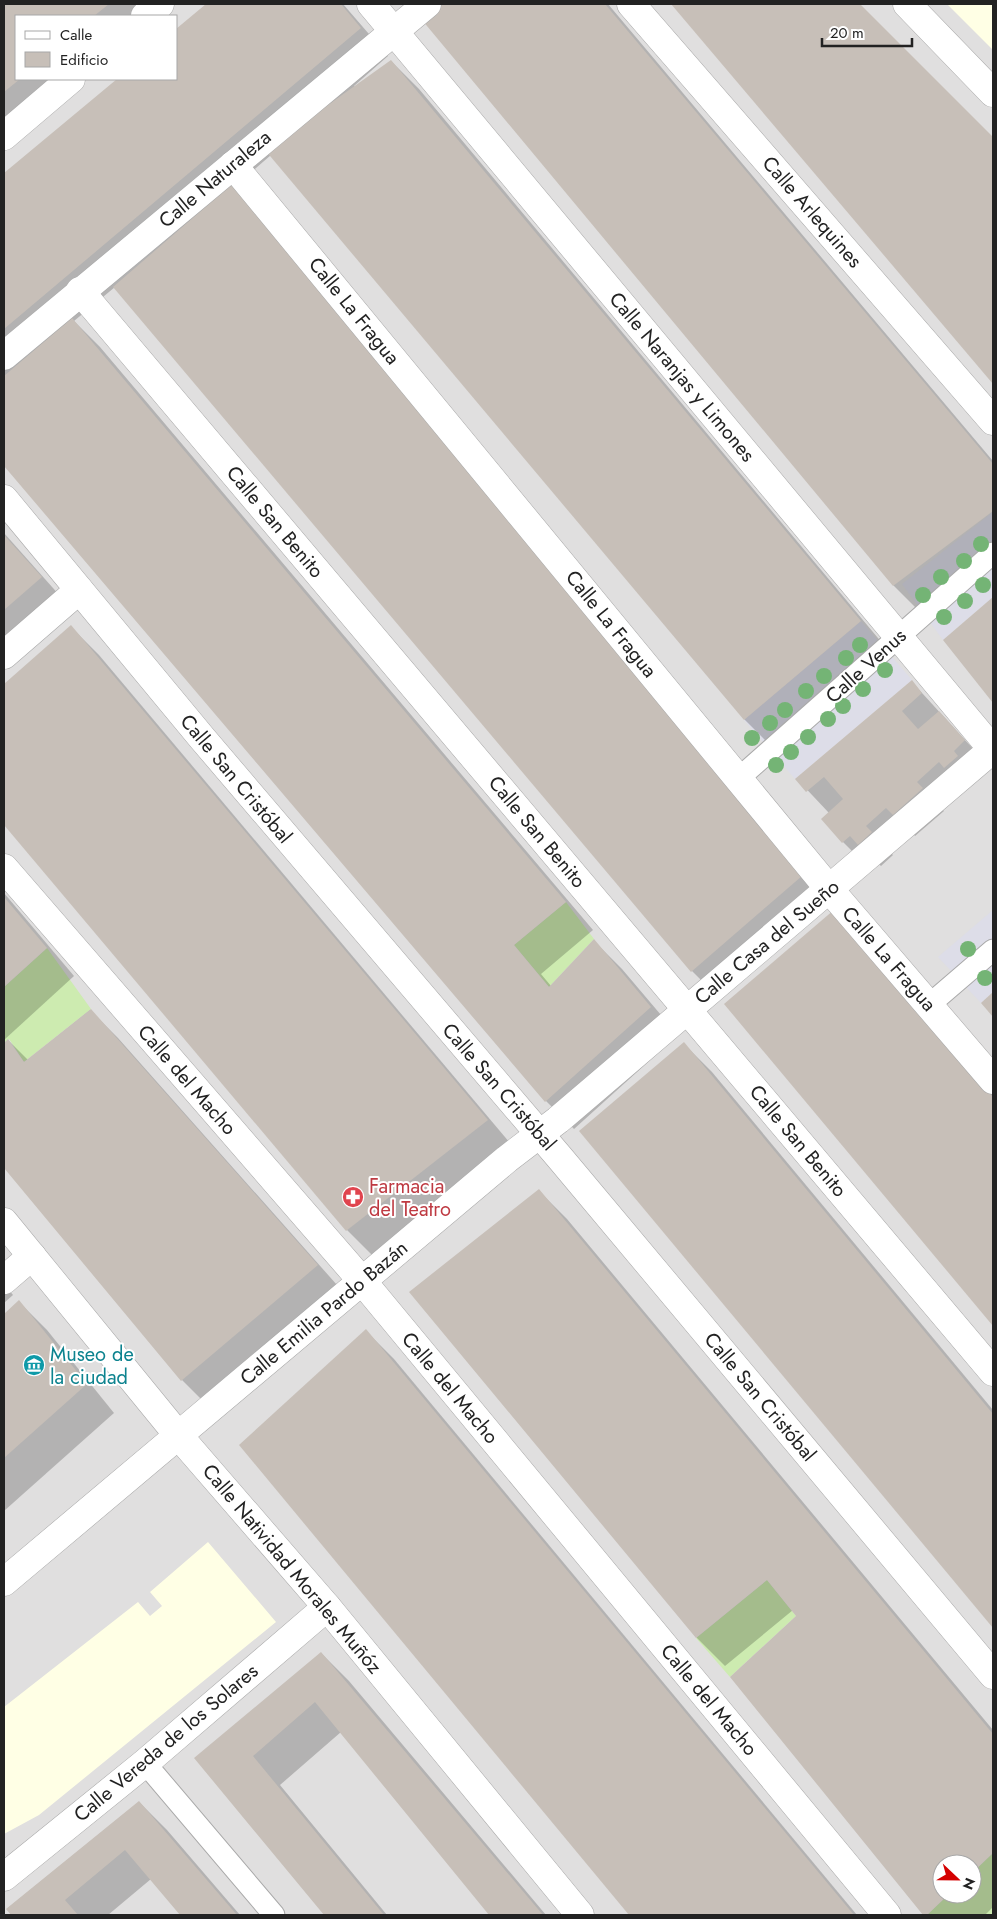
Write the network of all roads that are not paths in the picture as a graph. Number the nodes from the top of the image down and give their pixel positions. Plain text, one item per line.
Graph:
1 (160, 4) edge
2 (370, 4) edge
3 (427, 4) edge
4 (631, 4) edge
5 (907, 4) edge
6 (146, 15) edge
7 (394, 31) junction
8 (70, 80) edge
9 (993, 93) edge
10 (4, 136) edge
11 (233, 165) junction
12 (80, 291) junction
13 (4, 356) edge
14 (993, 421) edge
15 (4, 499) edge
16 (993, 553) edge
17 (79, 590) junction
18 (899, 637) junction
19 (4, 655) edge
20 (993, 750) edge
21 (738, 779) junction
22 (4, 868) edge
23 (830, 890) junction
24 (993, 950) edge
25 (929, 1005) junction
26 (687, 1010) junction
27 (993, 1080) edge
28 (540, 1135) junction
29 (4, 1222) edge
30 (32, 1256) junction
31 (4, 1280) edge
32 (363, 1282) junction
33 (993, 1372) edge
34 (178, 1435) junction
35 (4, 1582) edge
36 (327, 1607) junction
37 (993, 1675) edge
38 (145, 1763) junction
39 (4, 1878) edge
40 (274, 1915) edge
41 (580, 1915) edge
42 (887, 1915) edge

1 - 6 street
2 - 7 street, Calle Naranjas y Limones
3 - 7 street, Calle Naturaleza
4 - 14 street, Calle Arlequines
5 - 9 street
7 - 11 street, Calle Naturaleza
7 - 18 street, Calle Naranjas y Limones
8 - 10 street
11 - 12 street, Calle Naturaleza
11 - 21 street, Calle La Fragua
12 - 13 street, Calle Naturaleza
12 - 26 street, Calle San Benito
15 - 17 street, Calle San Cristóbal
16 - 18 street, Calle Venus
17 - 19 street
17 - 28 street, Calle San Cristóbal
18 - 20 street, Calle Naranjas y Limones
18 - 21 street, Calle Venus
20 - 23 street, Calle Casa del Sueño
21 - 23 street, Calle La Fragua
22 - 32 street, Calle del Macho
23 - 25 street, Calle La Fragua
23 - 26 street, Calle Casa del Sueño
24 - 25 street
25 - 27 street, Calle La Fragua
26 - 28 street, Calle Casa del Sueño
26 - 33 street, Calle San Benito
28 - 32 street, Calle Emilia Pardo Bazán
28 - 37 street, Calle San Cristóbal
29 - 30 street, Calle Natividad Morales Muñóz
30 - 31 street
30 - 34 street, Calle Natividad Morales Muñóz
32 - 34 street, Calle Emilia Pardo Bazán
32 - 42 street, Calle del Macho
34 - 35 street, Calle Emilia Pardo Bazán
34 - 36 street, Calle Natividad Morales Muñóz
36 - 38 street, Calle Vereda de los Solares
36 - 41 street, Calle Natividad Morales Muñóz
38 - 39 street, Calle Vereda de los Solares
38 - 40 street

